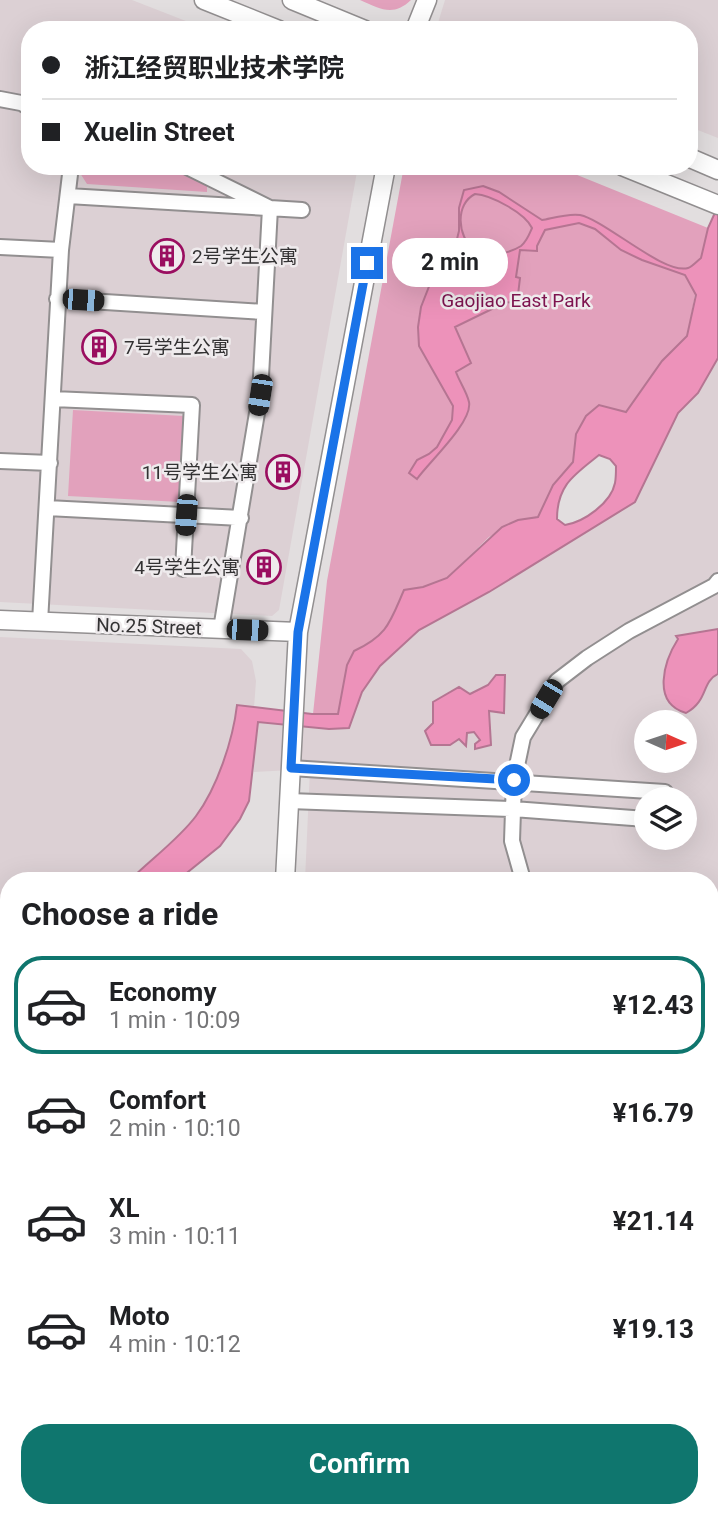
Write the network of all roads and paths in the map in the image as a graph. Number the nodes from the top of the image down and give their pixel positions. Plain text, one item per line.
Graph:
1 (204, 0) edge
2 (292, 0) edge
3 (427, 0) edge
4 (256, 21) edge
5 (343, 21) edge
6 (419, 21) edge
7 (0, 99) edge
8 (21, 103) edge
9 (698, 161) edge
10 (718, 170) edge
11 (70, 175) edge
12 (203, 175) edge
13 (384, 175) edge
14 (644, 175) edge
15 (68, 196) junction
16 (716, 204) edge
17 (270, 208) junction
18 (302, 210) dead end
19 (0, 247) edge
20 (61, 250) junction
21 (57, 299) junction
22 (264, 312) junction
23 (53, 399) junction
24 (0, 461) edge
25 (50, 463) junction
26 (47, 508) junction
27 (186, 515) junction
28 (240, 518) junction
29 (183, 569) dead end
30 (718, 581) edge
31 (0, 620) edge
32 (40, 622) junction
33 (221, 629) junction
34 (298, 632) junction
35 (291, 768) junction
36 (514, 780) junction
37 (634, 790) edge
38 (289, 801) junction
39 (513, 809) junction
40 (634, 818) edge
41 (285, 872) edge
42 (521, 872) edge

1 - 4 main road
2 - 5 main road
3 - 6 main road
7 - 8 street
9 - 10 main road
11 - 15 street
12 - 17 street
13 - 34 main road
14 - 16 main road
15 - 17 street
15 - 20 street
17 - 18 street
17 - 22 street
19 - 20 street
20 - 21 street
21 - 22 street
21 - 23 street
22 - 28 street
23 - 25 street
23 - 27 street
24 - 25 street
25 - 26 street
26 - 27 street
26 - 32 street
27 - 28 street
27 - 29 street
28 - 33 street
30 - 36 street
31 - 32 main road, No.25 Street
32 - 33 main road, No.25 Street
33 - 34 main road, No.25 Street
34 - 35 main road
35 - 36 street
35 - 38 main road
36 - 37 street
36 - 39 street
38 - 39 street
38 - 41 main road
39 - 40 street
39 - 42 street

